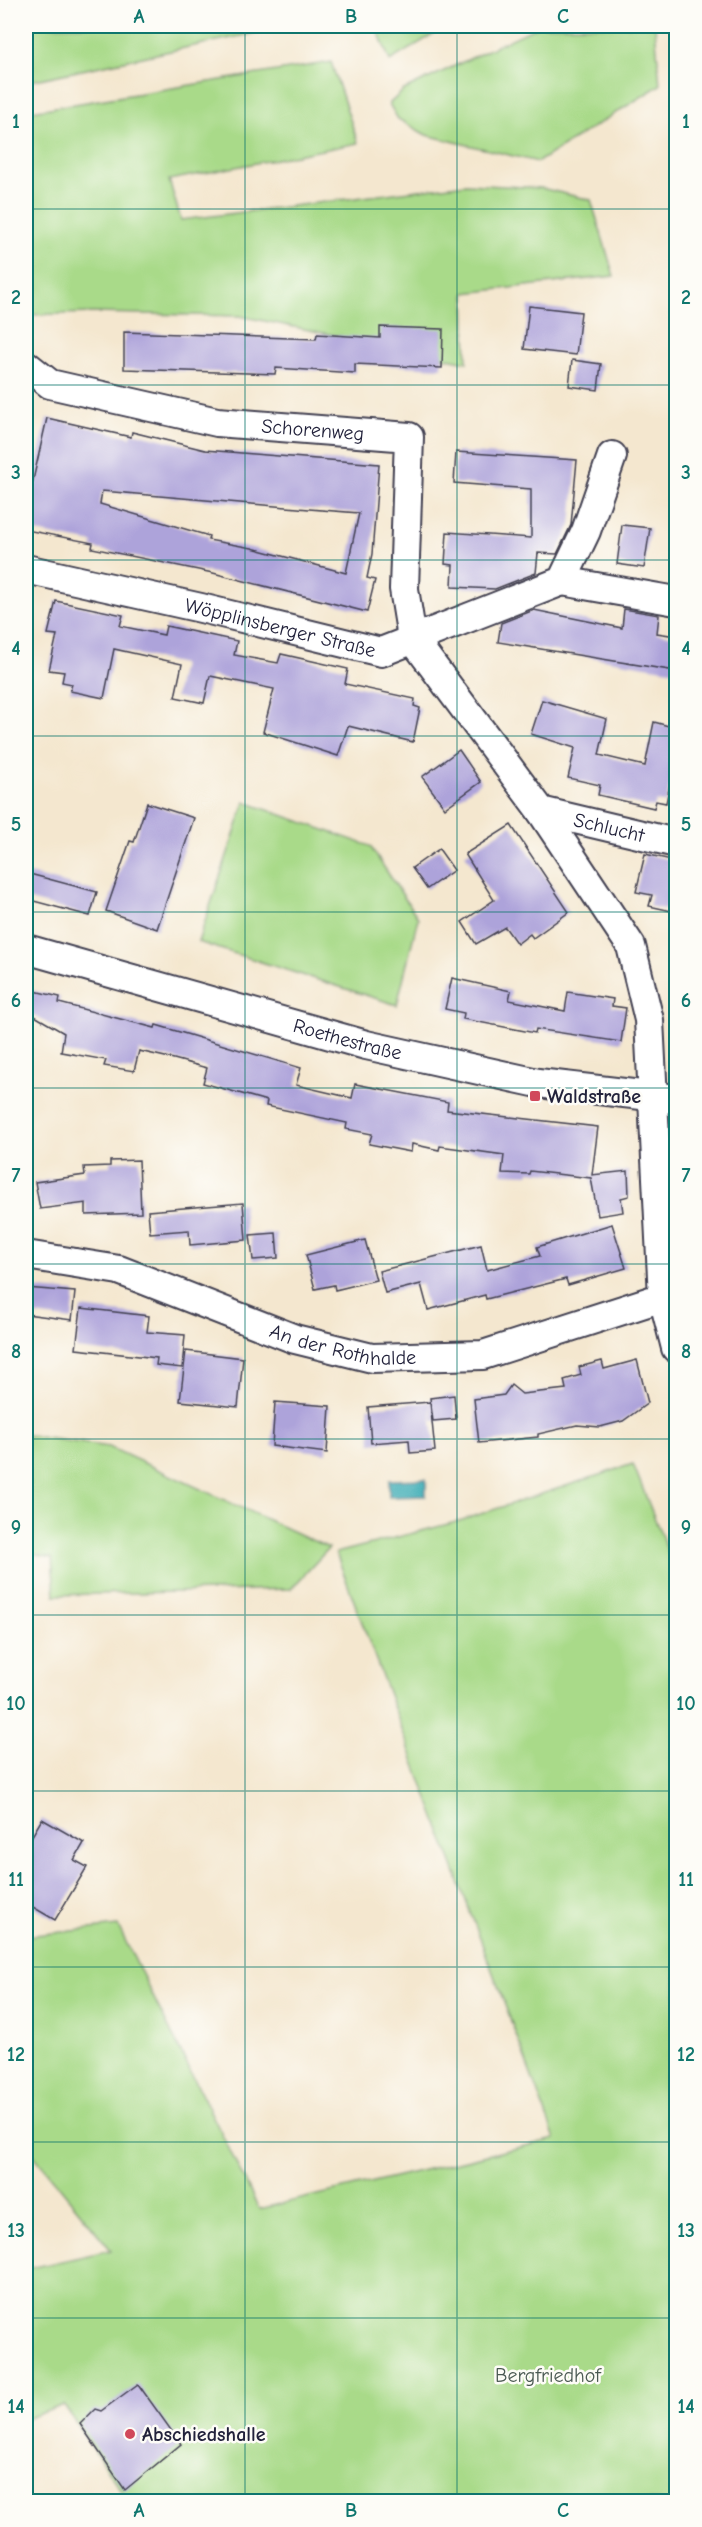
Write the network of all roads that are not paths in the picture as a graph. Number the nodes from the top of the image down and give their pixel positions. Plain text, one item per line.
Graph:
1 (26, 365) edge
2 (612, 456) dead end
3 (26, 570) edge
4 (562, 580) junction
5 (676, 601) edge
6 (412, 638) junction
7 (541, 811) junction
8 (676, 843) edge
9 (26, 949) edge
10 (665, 1097) edge
11 (26, 1255) edge
12 (663, 1297) junction
13 (676, 1348) edge

1 - 6 street, Schorenweg
2 - 4 street
3 - 6 street, Wöpplinsberger Straße
4 - 5 street
4 - 6 street, Wöpplinsberger Straße
6 - 7 street
7 - 8 street, Schlucht
7 - 10 street
9 - 10 street, Roethestraße
10 - 12 street
11 - 12 street, An der Rothhalde
12 - 13 street

